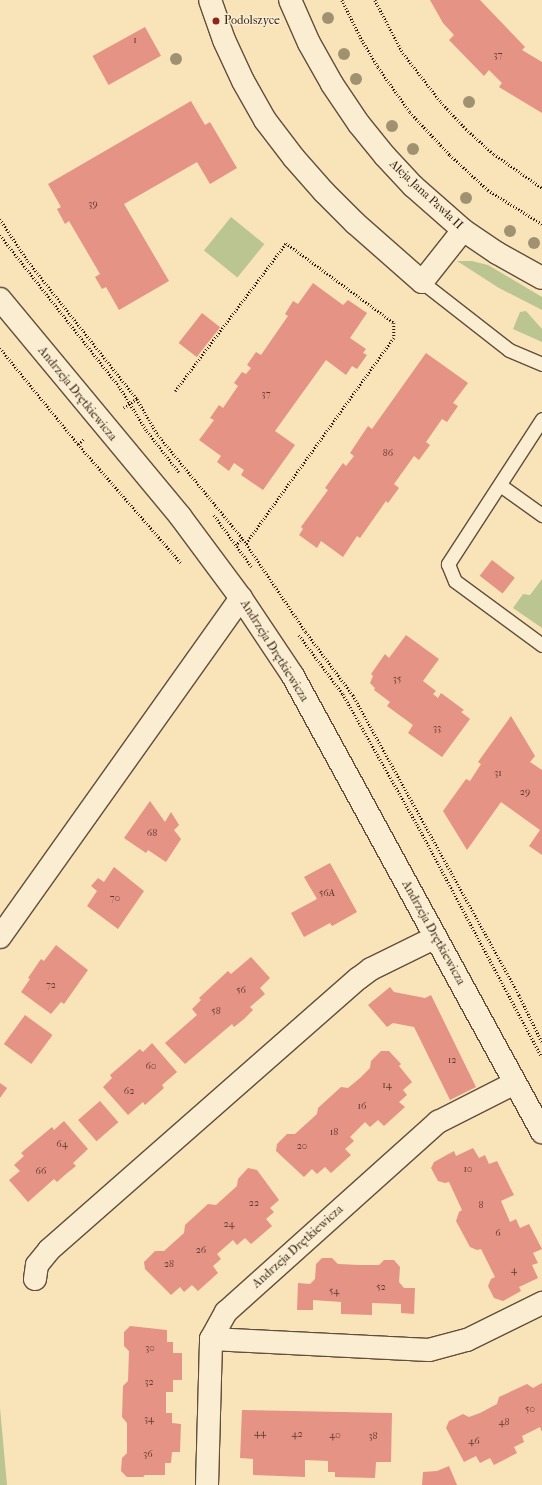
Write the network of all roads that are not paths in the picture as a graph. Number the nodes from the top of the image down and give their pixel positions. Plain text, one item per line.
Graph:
1 (210, 0) edge
2 (290, 0) edge
3 (463, 230) junction
4 (542, 278) edge
5 (422, 282) junction
6 (0, 299) edge
7 (542, 364) edge
8 (542, 419) edge
9 (500, 485) junction
10 (542, 515) edge
11 (241, 598) junction
12 (542, 645) edge
13 (0, 937) edge
14 (436, 937) junction
15 (515, 1082) junction
16 (536, 1108) edge
17 (542, 1132) edge
18 (35, 1279) dead end
19 (542, 1303) edge
20 (211, 1339) junction
21 (207, 1485) edge

1 - 5 street
2 - 3 street, Aleja Jana Pawła II
3 - 4 street, Aleja Jana Pawła II
3 - 5 street
5 - 7 lane
6 - 11 street, Andrzeja Drętkiewicza
8 - 9 lane
9 - 10 lane
9 - 12 lane
11 - 13 street
11 - 14 street, Andrzeja Drętkiewicza
14 - 15 street, Andrzeja Drętkiewicza
14 - 18 street
15 - 16 street, Andrzeja Drętkiewicza
15 - 20 street, Andrzeja Drętkiewicza
16 - 17 street, Andrzeja Drętkiewicza
19 - 20 street
20 - 21 street, Andrzeja Drętkiewicza

